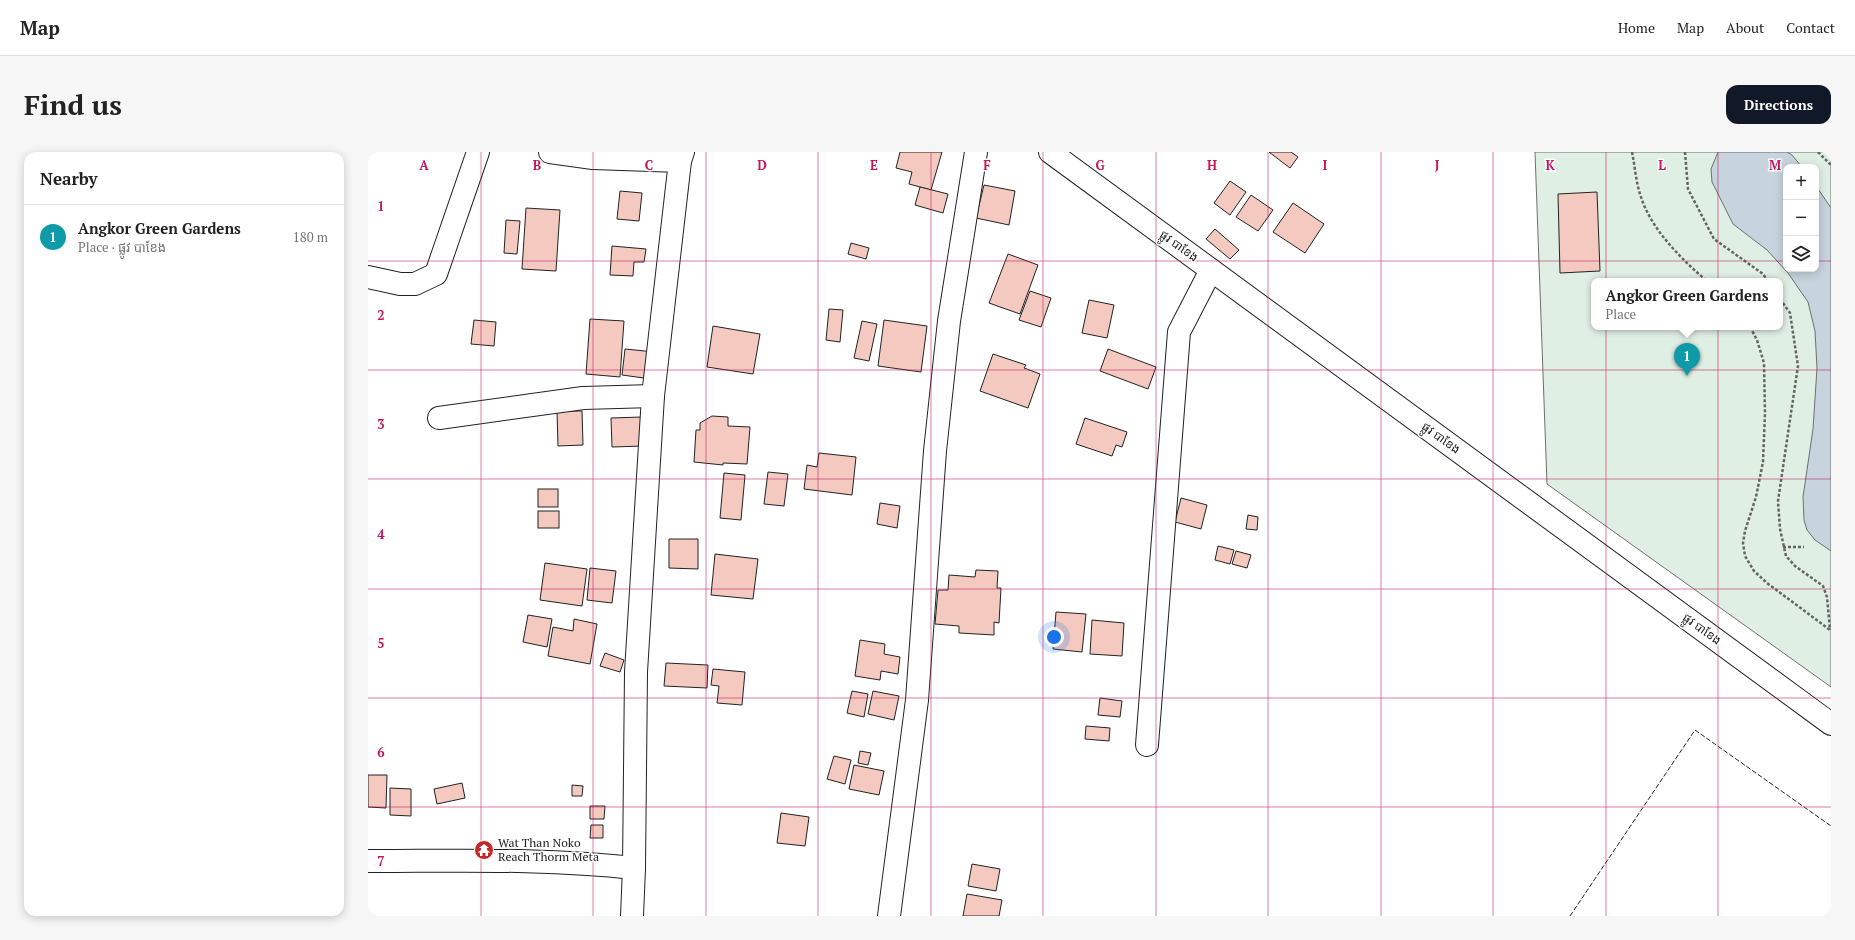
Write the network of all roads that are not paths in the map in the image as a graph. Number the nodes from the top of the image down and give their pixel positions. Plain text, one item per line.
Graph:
1 (478, 152) edge
2 (550, 152) edge
3 (976, 152) edge
4 (1050, 152) edge
5 (682, 157) edge
6 (1211, 270) junction
7 (368, 277) edge
8 (653, 396) junction
9 (439, 418) dead end
10 (1831, 724) edge
11 (1147, 745) dead end
12 (368, 861) edge
13 (634, 868) junction
14 (632, 916) edge
15 (889, 916) edge

1 - 7 street
2 - 5 street
3 - 15 street
4 - 6 street, ផ្លូវ បាខែង
5 - 8 street
6 - 10 street, ផ្លូវ បាខែង
6 - 11 street
8 - 9 street
8 - 13 street
12 - 13 street
13 - 14 street

